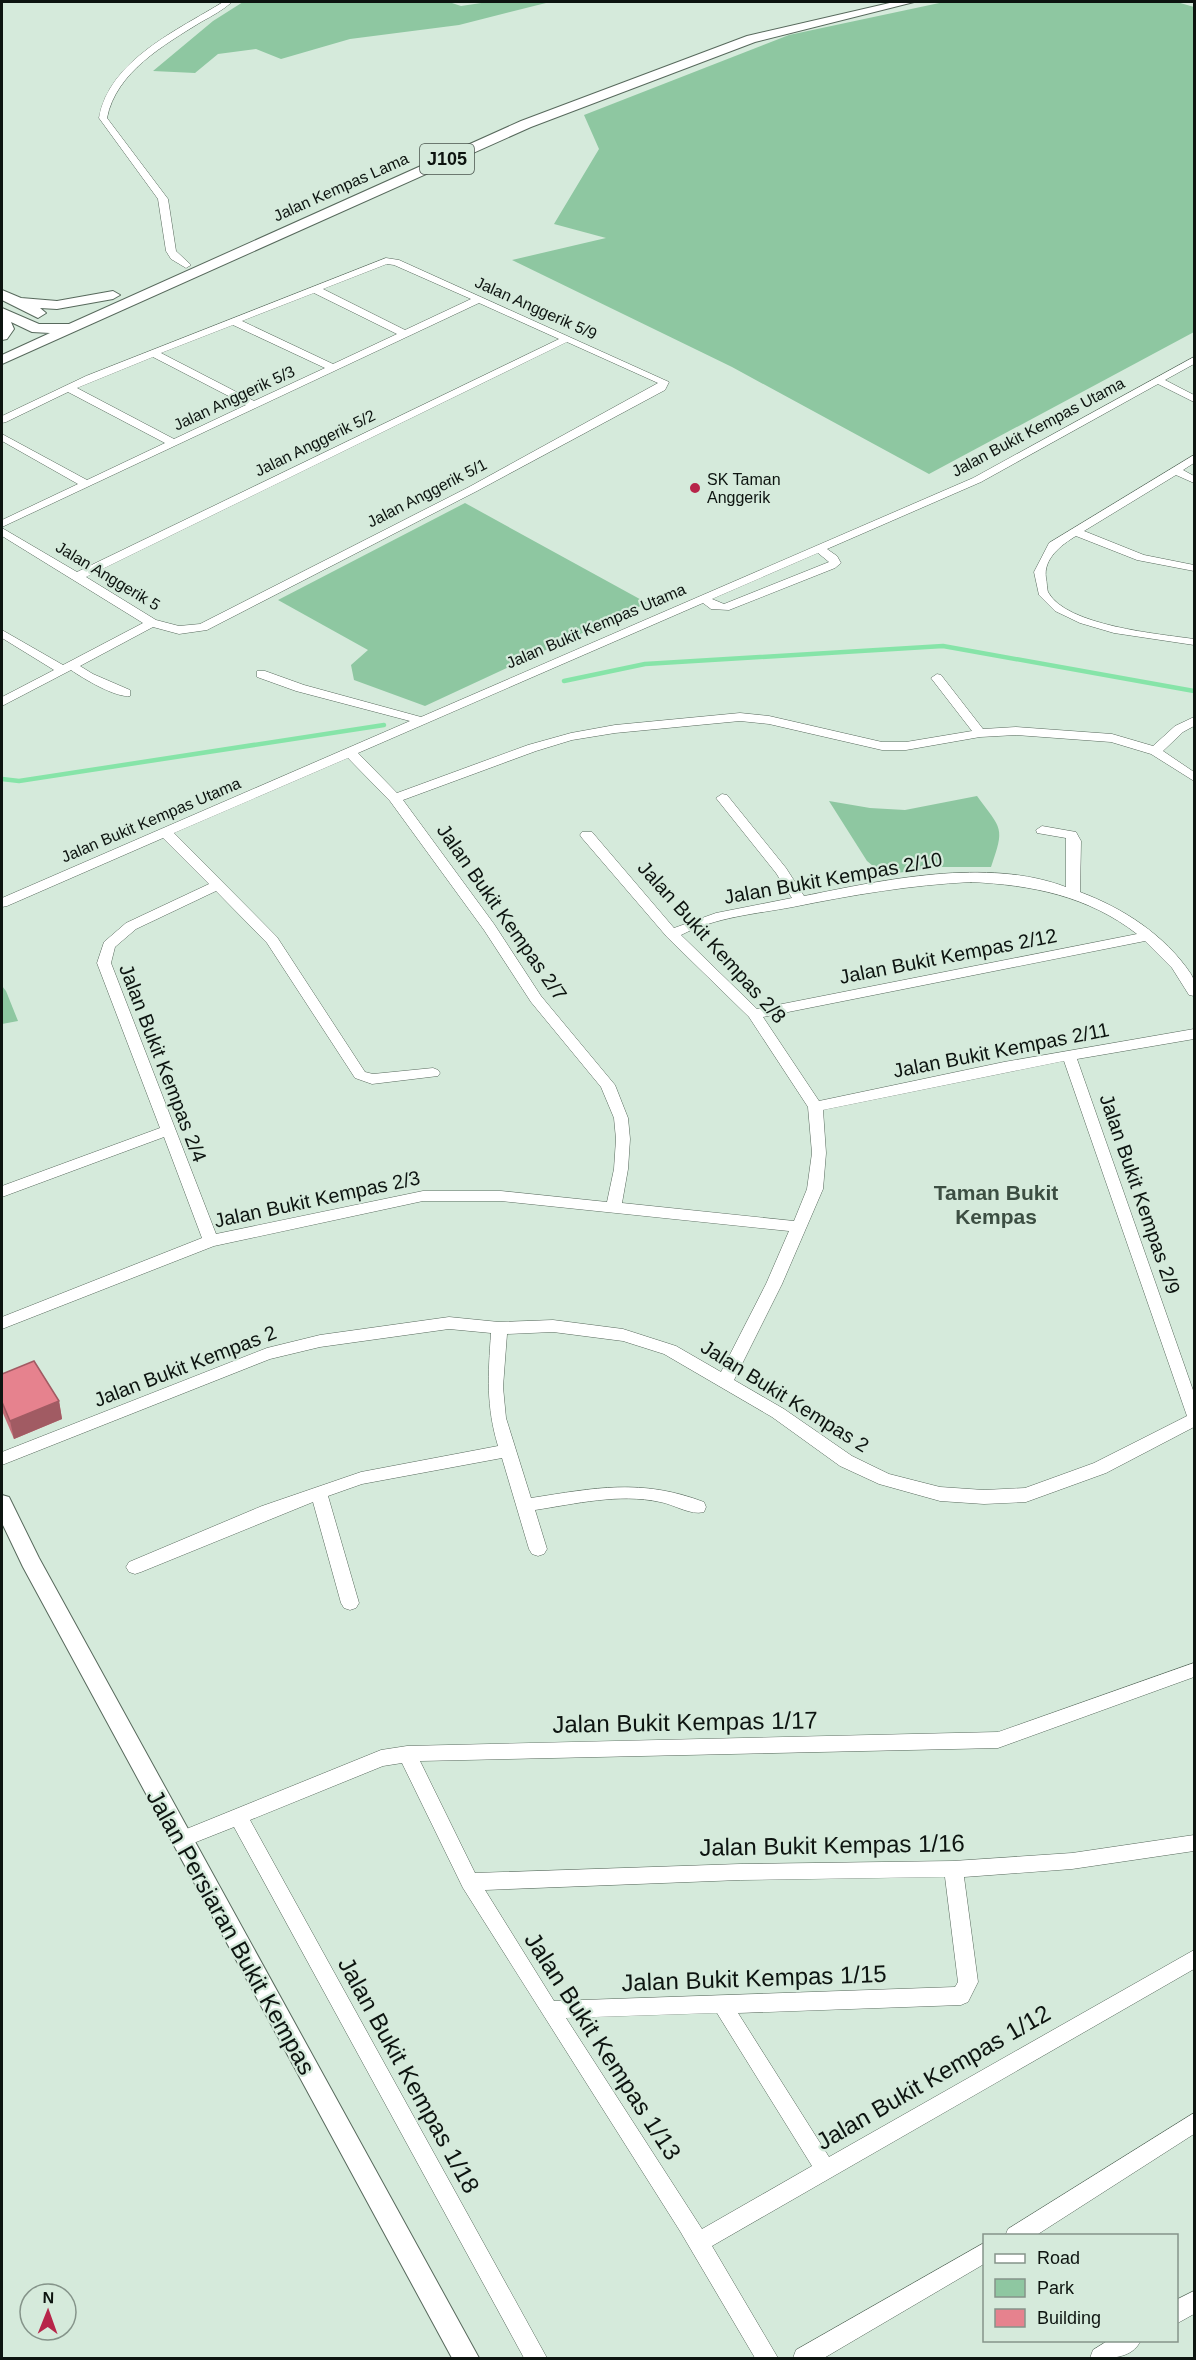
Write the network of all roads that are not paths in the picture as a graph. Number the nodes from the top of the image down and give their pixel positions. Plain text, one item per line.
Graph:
1 (228, 2) edge
2 (882, 2) edge
3 (908, 2) edge
4 (186, 265) junction
5 (314, 289) junction
6 (113, 295) junction
7 (6, 296) edge
8 (479, 299) junction
9 (128, 304) junction
10 (2, 312) edge
11 (2, 317) edge
12 (233, 321) junction
13 (48, 326) junction
14 (405, 334) junction
15 (2, 336) edge
16 (568, 338) junction
17 (2, 345) edge
18 (153, 353) junction
19 (2, 360) edge
20 (1194, 360) edge
21 (333, 368) junction
22 (1158, 381) junction
23 (664, 385) joint
24 (68, 388) junction
25 (1194, 399) edge
26 (254, 405) junction
27 (2, 420) edge
28 (2, 437) edge
29 (174, 443) junction
30 (1194, 458) edge
31 (1177, 471) junction
32 (1194, 480) edge
33 (86, 484) junction
34 (2, 524) edge
35 (2, 531) edge
36 (1075, 532) junction
37 (818, 548) junction
38 (1194, 568) edge
39 (77, 577) junction
40 (704, 598) junction
41 (152, 623) junction
42 (203, 627) joint
43 (2, 633) edge
44 (1194, 642) edge
45 (67, 668) junction
46 (261, 674) dead end
47 (937, 678) dead end
48 (126, 693) dead end
49 (2, 702) edge
50 (420, 720) junction
51 (1194, 721) edge
52 (980, 733) junction
53 (1155, 751) junction
54 (350, 752) junction
55 (1194, 777) edge
56 (395, 798) junction
57 (722, 798) dead end
58 (1042, 830) dead end
59 (164, 831) junction
60 (587, 835) dead end
61 (216, 886) junction
62 (1073, 892) junction
63 (4, 898) edge
64 (800, 901) junction
65 (672, 934) junction
66 (1149, 936) junction
67 (1194, 992) edge
68 (753, 1014) junction
69 (1194, 1034) edge
70 (1069, 1056) junction
71 (433, 1073) dead end
72 (815, 1107) junction
73 (168, 1130) junction
74 (2, 1192) edge
75 (614, 1206) junction
76 (798, 1227) junction
77 (211, 1241) junction
78 (2, 1323) edge
79 (498, 1328) junction
80 (725, 1381) junction
81 (1194, 1415) edge
82 (1194, 1420) edge
83 (508, 1451) junction
84 (2, 1459) edge
85 (319, 1493) junction
86 (2, 1503) edge
87 (525, 1505) junction
88 (698, 1507) dead end
89 (538, 1549) dead end
90 (135, 1567) dead end
91 (350, 1603) dead end
92 (1194, 1670) edge
93 (407, 1754) junction
94 (238, 1816) junction
95 (181, 1840) junction
96 (1194, 1843) edge
97 (953, 1869) junction
98 (470, 1882) junction
99 (1194, 1959) edge
100 (723, 2006) junction
101 (549, 2010) junction
102 (1194, 2123) edge
103 (825, 2168) junction
104 (1017, 2234) edge
105 (698, 2242) junction
106 (983, 2254) edge
107 (1194, 2302) edge
108 (1178, 2312) edge
109 (1127, 2342) edge
110 (466, 2358) edge
111 (536, 2358) edge
112 (767, 2358) edge
113 (804, 2358) edge
114 (1101, 2358) edge

1 - 4 street
2 - 4 main road, Jalan Kempas Lama / J105
3 - 9 main road, Jalan Kempas Lama / J105
4 - 6 main road, Jalan Kempas Lama / J105
5 - 8 street, Jalan Anggerik 5/9
5 - 12 street
5 - 14 street
6 - 7 main road
6 - 13 main road, Jalan Kempas Lama / J105
7 - 13 main road
8 - 14 street, Jalan Anggerik 5/3
8 - 16 street, Jalan Anggerik 5/9
9 - 13 main road
9 - 19 main road, Jalan Kempas Lama / J105
10 - 13 main road
11 - 15 main road
12 - 18 street
12 - 21 street
13 - 17 main road, Jalan Kempas Lama / J105
13 - 19 main road
14 - 21 street, Jalan Anggerik 5/3
16 - 23 street, Jalan Anggerik 5/9
16 - 39 street, Jalan Anggerik 5/2
18 - 24 street
18 - 26 street
20 - 22 street, Jalan Bukit Kempas Utama
21 - 26 street, Jalan Anggerik 5/3
22 - 25 street
22 - 37 street, Jalan Bukit Kempas Utama
23 - 42 street, Jalan Anggerik 5/1
24 - 27 street
24 - 29 street
26 - 29 street, Jalan Anggerik 5/3
28 - 33 street
29 - 33 street, Jalan Anggerik 5/3
30 - 31 street
31 - 32 street
31 - 36 street
33 - 34 street, Jalan Anggerik 5/3
35 - 39 street, Jalan Anggerik 5
36 - 38 street
36 - 44 street
37 - 40 street, Jalan Bukit Kempas Utama
37 - 40 street
39 - 41 street, Jalan Anggerik 5
40 - 50 street, Jalan Bukit Kempas Utama
41 - 42 street, Jalan Anggerik 5
41 - 45 street
43 - 45 street
45 - 48 street
45 - 49 street
46 - 50 street
47 - 52 street
50 - 54 street, Jalan Bukit Kempas Utama
51 - 53 street
52 - 53 street
52 - 56 street
53 - 55 street
54 - 56 street, Jalan Bukit Kempas 2/7
54 - 59 street, Jalan Bukit Kempas Utama
56 - 75 street, Jalan Bukit Kempas 2/7
57 - 64 street
58 - 62 street
59 - 61 street
59 - 63 street, Jalan Bukit Kempas Utama
60 - 65 street, Jalan Bukit Kempas 2/8
61 - 71 street
61 - 73 street, Jalan Bukit Kempas 2/4
62 - 64 street, Jalan Bukit Kempas 2/10
62 - 66 street, Jalan Bukit Kempas 2/10
64 - 65 street, Jalan Bukit Kempas 2/10
65 - 68 street, Jalan Bukit Kempas 2/8
66 - 67 street, Jalan Bukit Kempas 2/10
66 - 68 street, Jalan Bukit Kempas 2/12
68 - 72 street, Jalan Bukit Kempas 2/8
69 - 70 street, Jalan Bukit Kempas 2/11
70 - 72 street, Jalan Bukit Kempas 2/11
70 - 81 street, Jalan Bukit Kempas 2/9
72 - 76 street, Jalan Bukit Kempas 2/8
73 - 74 street
73 - 77 street, Jalan Bukit Kempas 2/4
75 - 76 street, Jalan Bukit Kempas 2/3
75 - 77 street, Jalan Bukit Kempas 2/3
76 - 80 street, Jalan Bukit Kempas 2/8
77 - 78 street, Jalan Bukit Kempas 2/3
79 - 80 street, Jalan Bukit Kempas 2
79 - 83 street
79 - 84 street, Jalan Bukit Kempas 2
80 - 82 street, Jalan Bukit Kempas 2
83 - 85 street
83 - 87 street
85 - 90 street
85 - 91 street
86 - 95 street, Jalan Persiaran Bukit Kempas
87 - 88 street
87 - 89 street
92 - 93 street, Jalan Bukit Kempas 1/17
93 - 94 street, Jalan Bukit Kempas 1/17
93 - 98 street, Jalan Bukit Kempas 1/13
94 - 95 street, Jalan Bukit Kempas 1/17
94 - 111 street, Jalan Bukit Kempas 1/18
95 - 110 street, Jalan Persiaran Bukit Kempas
96 - 97 street, Jalan Bukit Kempas 1/16
97 - 98 street, Jalan Bukit Kempas 1/16
97 - 100 street, Jalan Bukit Kempas 1/15
98 - 101 street, Jalan Bukit Kempas 1/13
99 - 103 street, Jalan Bukit Kempas 1/12
100 - 101 street, Jalan Bukit Kempas 1/15
100 - 103 street
101 - 105 street, Jalan Bukit Kempas 1/13
102 - 104 street
103 - 105 street, Jalan Bukit Kempas 1/12
105 - 112 street, Jalan Bukit Kempas 1/13
106 - 113 street
107 - 108 street
109 - 114 street

